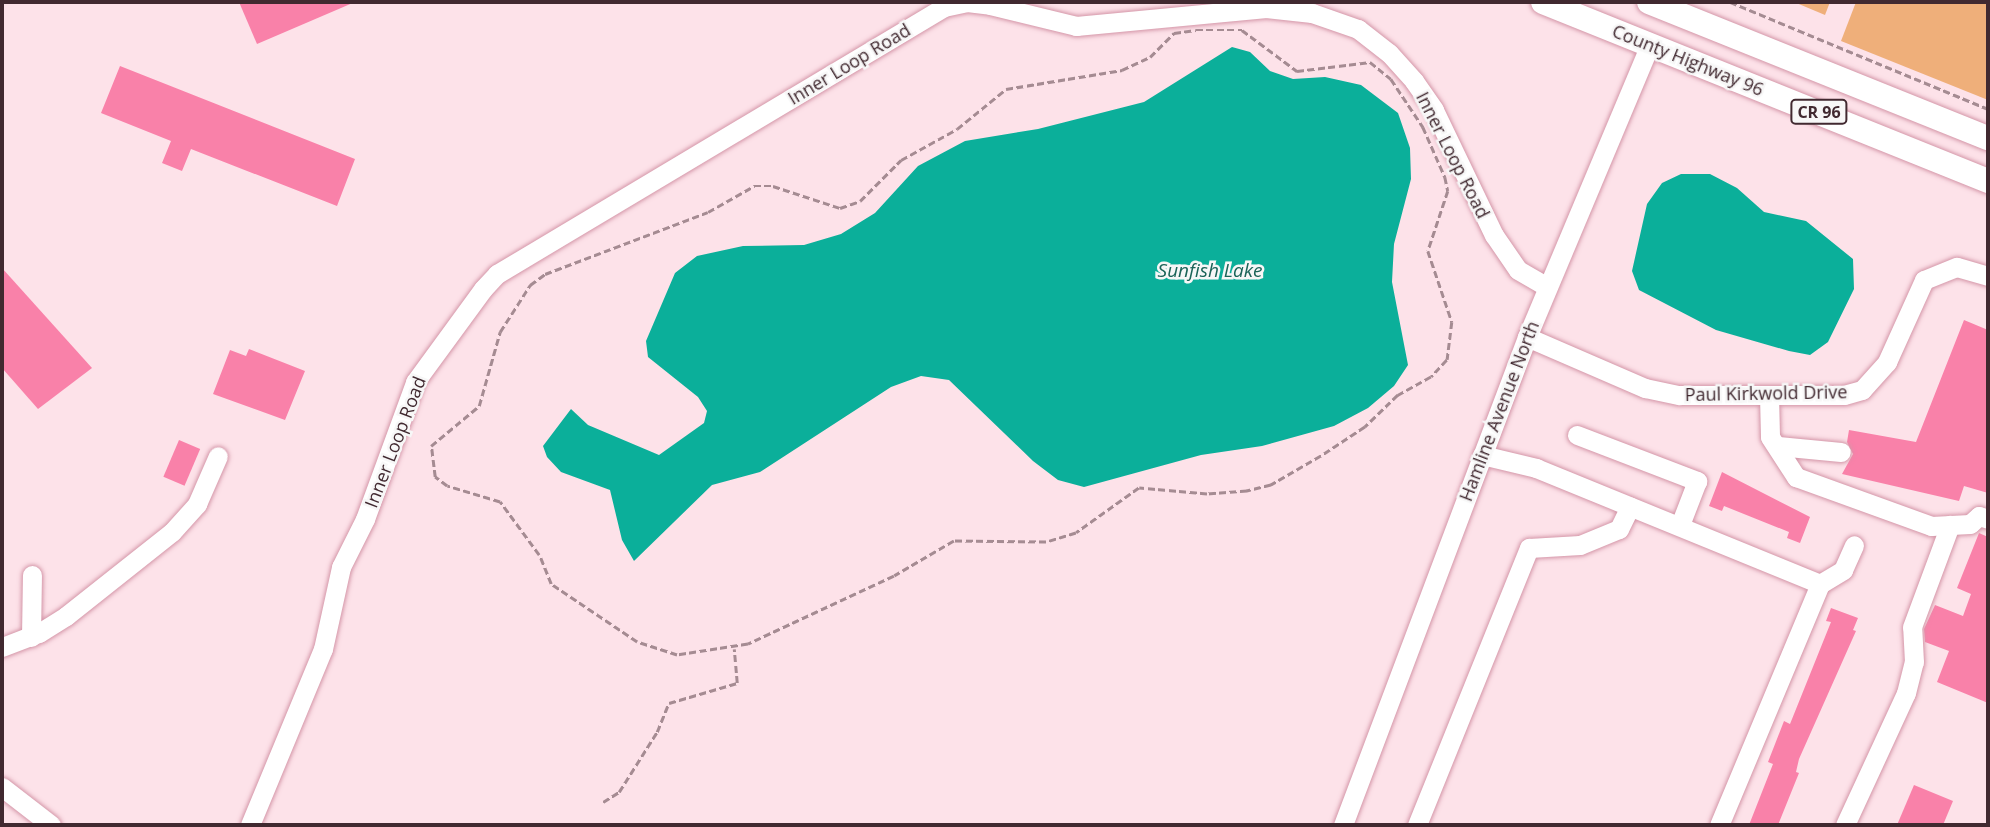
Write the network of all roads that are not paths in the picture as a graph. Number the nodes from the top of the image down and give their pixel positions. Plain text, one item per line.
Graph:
1 (1543, 2) edge
2 (1661, 4) edge
3 (1650, 44) junction
4 (1988, 138) edge
5 (1988, 181) edge
6 (1988, 276) edge
7 (1548, 288) junction
8 (1527, 337) junction
9 (1776, 395) junction
10 (1577, 435) dead end
11 (1778, 446) junction
12 (1840, 452) dead end
13 (1482, 455) junction
14 (218, 456) dead end
15 (1630, 506) junction
16 (1988, 519) edge
17 (1950, 524) junction
18 (1680, 525) junction
19 (1854, 545) dead end
20 (32, 575) dead end
21 (1820, 584) junction
22 (31, 637) junction
23 (2, 647) edge
24 (2, 787) edge
25 (51, 825) edge
26 (250, 825) edge
27 (1343, 825) edge
28 (1417, 825) edge
29 (1719, 825) edge
30 (1846, 825) edge

1 - 3 main road, County Highway 96 / CR 96
2 - 3 main road, Hamline Avenue North
2 - 4 main road, CR 96
3 - 5 main road, County Highway 96 / CR 96
3 - 7 street, Hamline Avenue North
6 - 9 street, Paul Kirkwold Drive
7 - 8 street, Hamline Avenue North
7 - 26 street, Inner Loop Road
8 - 9 street, Paul Kirkwold Drive
8 - 13 street, Hamline Avenue North
9 - 11 street
10 - 18 street
11 - 12 street
11 - 17 street
13 - 15 street
13 - 27 street, Hamline Avenue North
14 - 22 street
15 - 18 street
15 - 28 street
16 - 17 street
17 - 30 street
18 - 21 street
19 - 21 street
20 - 22 street
21 - 29 street
22 - 23 street
24 - 25 street

